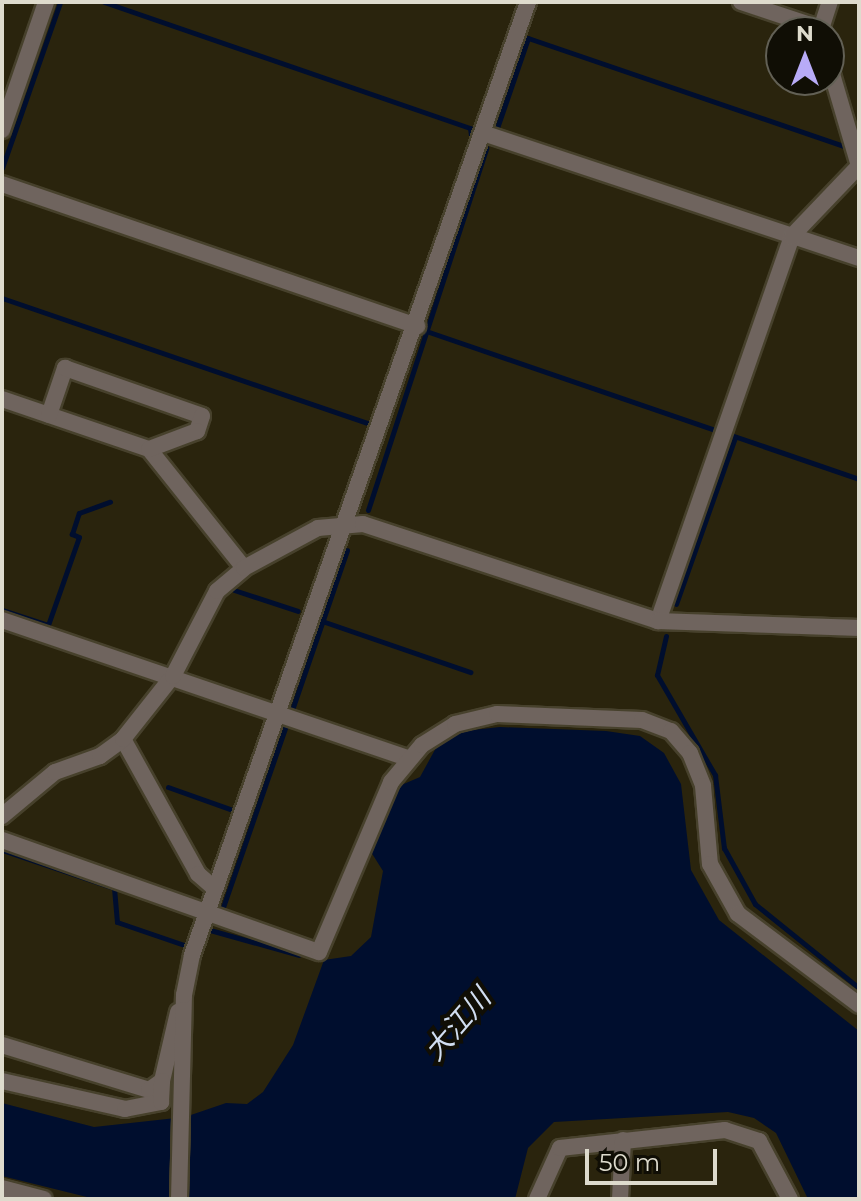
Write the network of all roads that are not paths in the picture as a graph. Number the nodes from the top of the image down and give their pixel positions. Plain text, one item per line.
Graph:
1 (46, 2) edge
2 (528, 2) edge
3 (741, 2) edge
4 (780, 16) edge
5 (838, 96) edge
6 (2, 130) edge
7 (483, 133) junction
8 (859, 166) edge
9 (2, 184) edge
10 (792, 236) junction
11 (859, 258) edge
12 (417, 326) junction
13 (2, 399) edge
14 (49, 415) junction
15 (149, 449) junction
16 (345, 526) junction
17 (244, 568) junction
18 (2, 620) edge
19 (658, 621) junction
20 (859, 628) edge
21 (173, 676) junction
22 (277, 712) junction
23 (123, 739) junction
24 (408, 758) junction
25 (2, 816) edge
26 (2, 840) edge
27 (214, 888) junction
28 (206, 913) junction
29 (184, 995) junction
30 (859, 1005) edge
31 (2, 1045) edge
32 (2, 1081) edge
33 (162, 1081) junction
34 (623, 1140) junction
35 (2, 1188) edge
36 (44, 1199) edge
37 (179, 1199) edge
38 (537, 1199) edge
39 (620, 1199) edge
40 (790, 1199) edge

1 - 6 street
2 - 7 street
3 - 4 street
5 - 8 street
7 - 10 street
7 - 12 street
8 - 10 street
9 - 12 street
10 - 11 street
10 - 19 street
12 - 16 street
13 - 14 street
14 - 15 street
14 - 15 street
15 - 17 street
16 - 17 street
16 - 19 street
16 - 22 street
17 - 21 street
18 - 21 street
19 - 20 street
21 - 22 street
21 - 23 street
22 - 24 street
22 - 27 street
23 - 25 street
23 - 27 street
24 - 28 street
24 - 30 street
26 - 28 street
27 - 28 street
28 - 29 street
29 - 33 street
29 - 37 street
31 - 33 street
32 - 33 street
34 - 38 street
34 - 39 street
34 - 40 street
35 - 36 street

